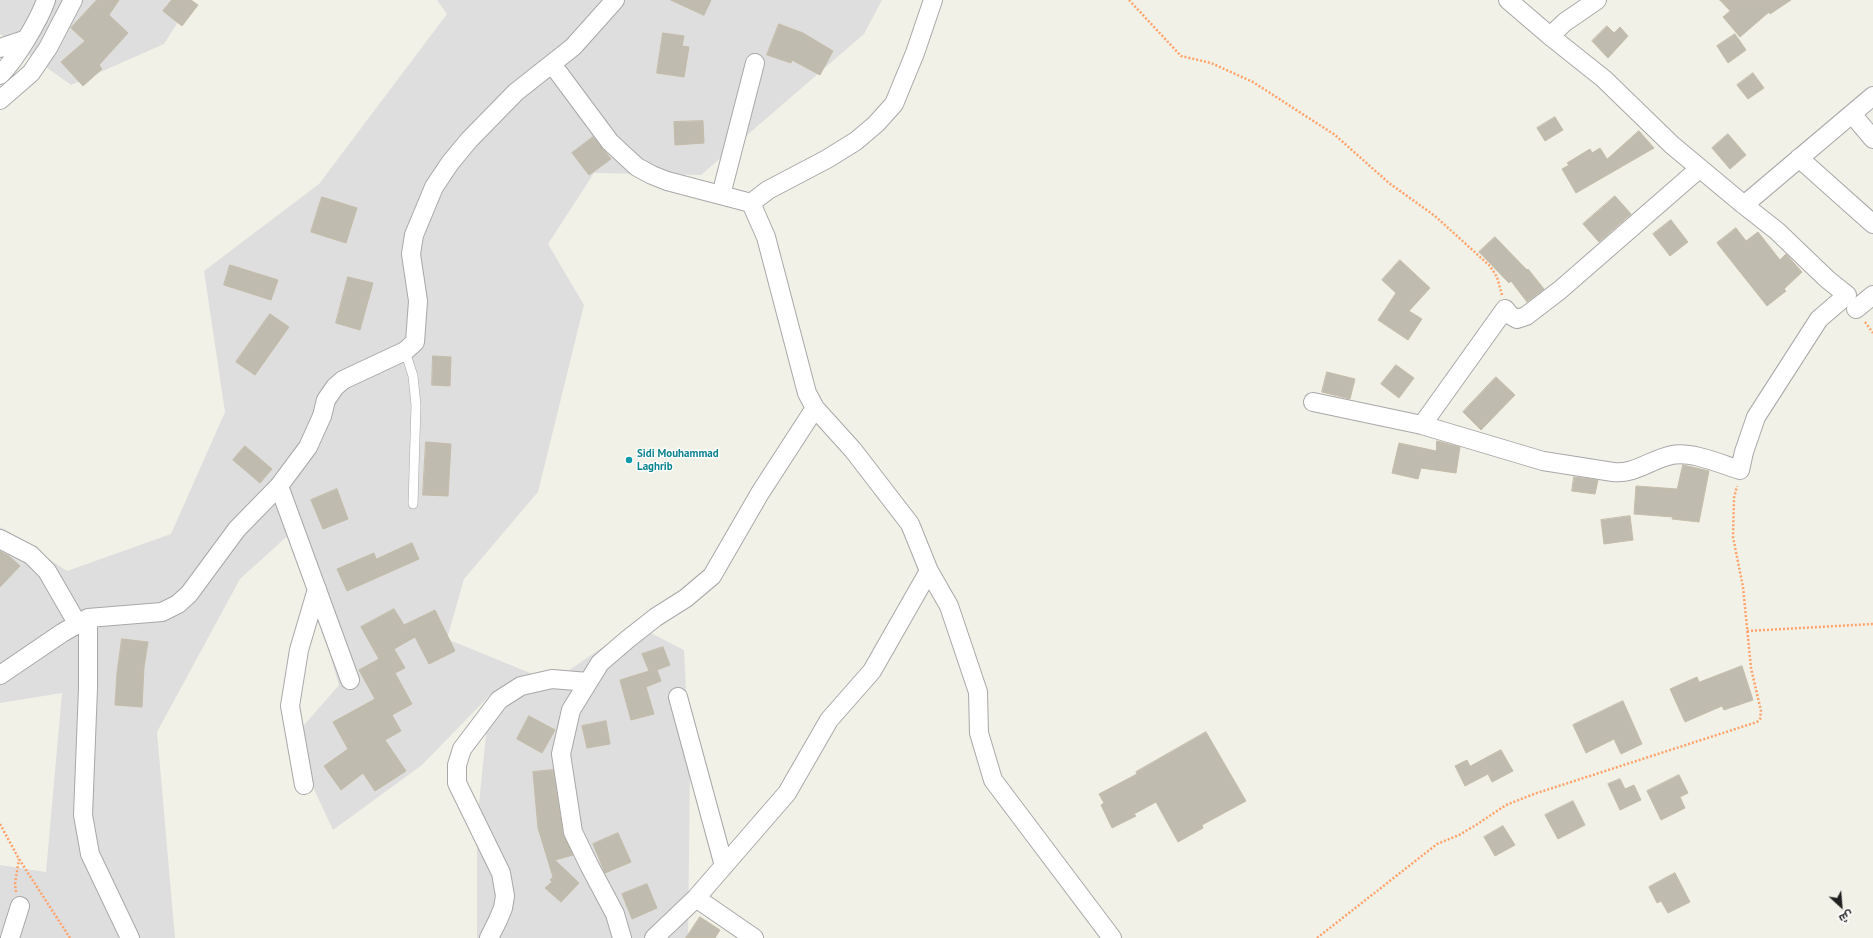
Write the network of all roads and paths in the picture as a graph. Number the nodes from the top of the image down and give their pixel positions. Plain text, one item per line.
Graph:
1 (46, 0) edge
2 (73, 0) edge
3 (615, 0) edge
4 (933, 0) edge
5 (1129, 0) edge
6 (1508, 0) edge
7 (1597, 0) edge
8 (1550, 36) junction
9 (24, 40) junction
10 (0, 48) edge
11 (755, 63) dead end
12 (552, 64) junction
13 (0, 76) edge
14 (1873, 96) edge
15 (0, 100) edge
16 (1852, 114) junction
17 (1873, 139) edge
18 (1799, 158) junction
19 (1700, 168) junction
20 (721, 195) junction
21 (751, 203) junction
22 (1744, 205) junction
23 (1873, 224) edge
24 (1873, 295) edge
25 (1505, 309) junction
26 (1856, 309) dead end
27 (405, 351) junction
28 (1314, 402) dead end
29 (815, 408) junction
30 (1422, 425) junction
31 (1740, 470) junction
32 (279, 486) junction
33 (413, 504) dead end
34 (0, 539) edge
35 (930, 571) junction
36 (317, 589) junction
37 (82, 621) junction
38 (1873, 624) edge
39 (1747, 630) junction
40 (0, 675) edge
41 (350, 680) dead end
42 (588, 682) junction
43 (678, 697) dead end
44 (304, 785) dead end
45 (0, 826) edge
46 (19, 859) junction
47 (724, 866) junction
48 (696, 898) junction
49 (20, 906) joint
50 (10, 938) edge
51 (70, 938) edge
52 (130, 938) edge
53 (489, 938) edge
54 (622, 938) edge
55 (654, 938) edge
56 (754, 938) edge
57 (1112, 938) edge
58 (1317, 938) edge

1 - 9 street
2 - 15 street
3 - 12 street
4 - 21 street
5 - 25 path
6 - 8 street
7 - 8 street
8 - 19 street
9 - 10 street
9 - 13 street
11 - 20 street
12 - 20 street
12 - 27 street
14 - 16 street
16 - 17 street
16 - 18 street
18 - 22 street
18 - 23 street
19 - 22 street
19 - 25 street
20 - 21 street
21 - 29 street
22 - 31 street
24 - 26 street
25 - 30 street
27 - 32 street
27 - 33 lane
28 - 30 street
29 - 35 street
29 - 42 street
30 - 31 street
31 - 39 path
32 - 36 street
32 - 37 street
34 - 37 street
35 - 47 street
35 - 57 street
36 - 41 street
36 - 44 street
37 - 40 street
37 - 52 street
38 - 39 path
39 - 58 path
42 - 53 street
42 - 54 street
43 - 47 street
45 - 46 path
46 - 49 path
46 - 51 path
47 - 48 street
48 - 55 street
48 - 56 street
49 - 50 street

